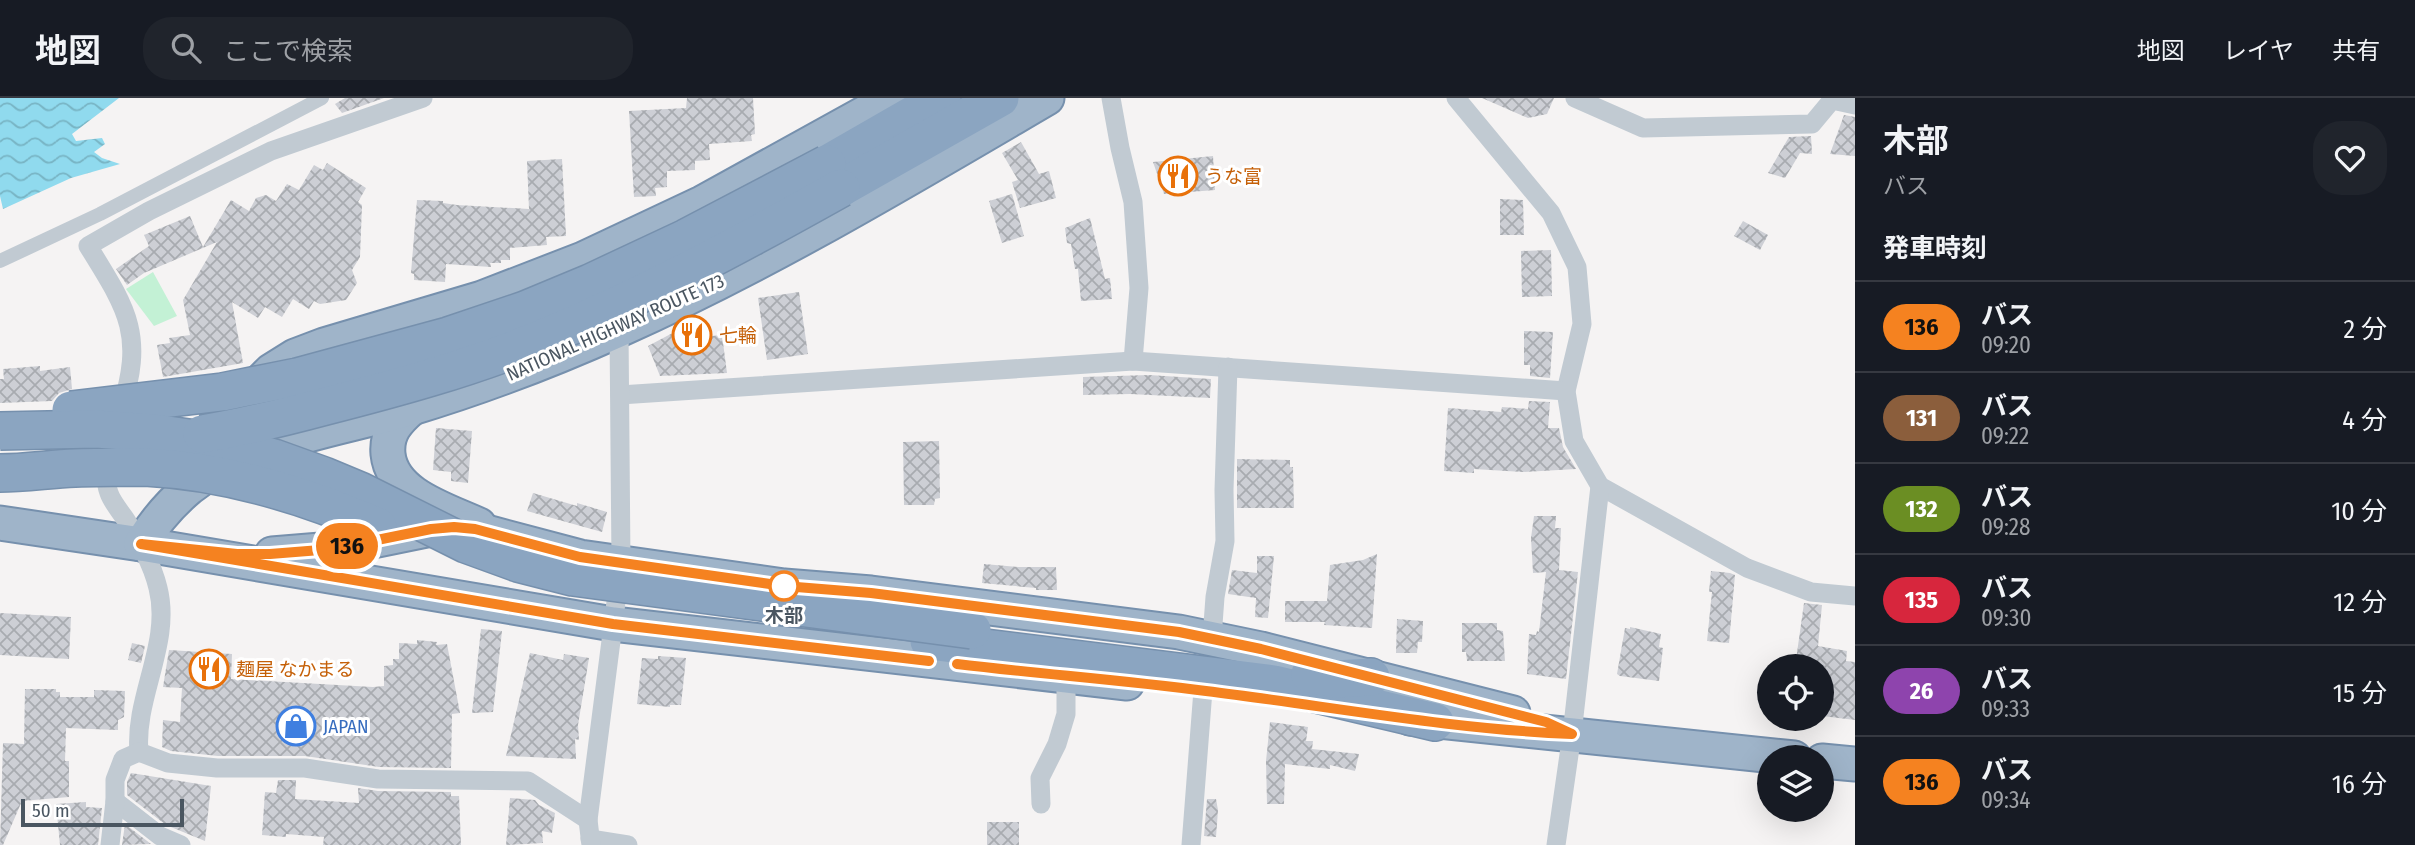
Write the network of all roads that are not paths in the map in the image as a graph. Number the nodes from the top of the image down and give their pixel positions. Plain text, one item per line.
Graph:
1 (322, 98) edge
2 (423, 98) edge
3 (892, 98) edge
4 (942, 98) edge
5 (1000, 98) edge
6 (1046, 98) edge
7 (1111, 98) edge
8 (1456, 98) edge
9 (1575, 98) edge
10 (1855, 105) edge
11 (834, 176) junction
12 (0, 261) edge
13 (619, 330) junction
14 (1133, 361) junction
15 (1228, 367) junction
16 (1566, 391) junction
17 (620, 395) junction
18 (412, 408) junction
19 (0, 414) edge
20 (0, 431) edge
21 (0, 457) edge
22 (0, 473) edge
23 (1600, 486) junction
24 (0, 523) edge
25 (499, 535) junction
26 (141, 544) junction
27 (621, 563) junction
28 (1855, 596) edge
29 (613, 624) junction
30 (1212, 638) junction
31 (1066, 677) junction
32 (1371, 677) junction
33 (1203, 690) junction
34 (1435, 722) junction
35 (1572, 734) junction
36 (139, 752) junction
37 (1757, 754) edge
38 (1834, 762) edge
39 (1855, 764) edge
40 (115, 801) junction
41 (1041, 804) dead end
42 (590, 835) edge
43 (110, 845) edge
44 (181, 845) edge
45 (628, 845) edge
46 (1191, 845) edge
47 (1556, 845) edge

1 - 12 street
2 - 26 street
3 - 26 highway
4 - 11 highway
5 - 11 highway
6 - 13 highway, NATIONAL HIGHWAY ROUTE 173
7 - 14 street
8 - 16 street
9 - 10 street
11 - 19 highway, bridge
11 - 21 highway, bridge
13 - 17 street
13 - 18 highway, NATIONAL HIGHWAY ROUTE 173
14 - 15 street
14 - 17 street
15 - 16 street
15 - 30 street
16 - 23 street
17 - 27 street
18 - 25 highway
18 - 26 highway, NATIONAL HIGHWAY ROUTE 173
20 - 32 highway, bridge
22 - 34 highway, bridge
23 - 28 street
23 - 35 street
24 - 26 highway
25 - 26 highway
25 - 27 highway
26 - 29 highway
26 - 36 street
27 - 29 street
27 - 30 highway
29 - 31 highway
29 - 42 street
30 - 32 highway
31 - 33 highway
31 - 41 street
32 - 35 highway
33 - 34 highway
33 - 46 street
34 - 35 highway
35 - 37 highway
35 - 47 street
36 - 40 street
36 - 42 street
38 - 39 highway
40 - 43 street
40 - 44 street
42 - 45 street

